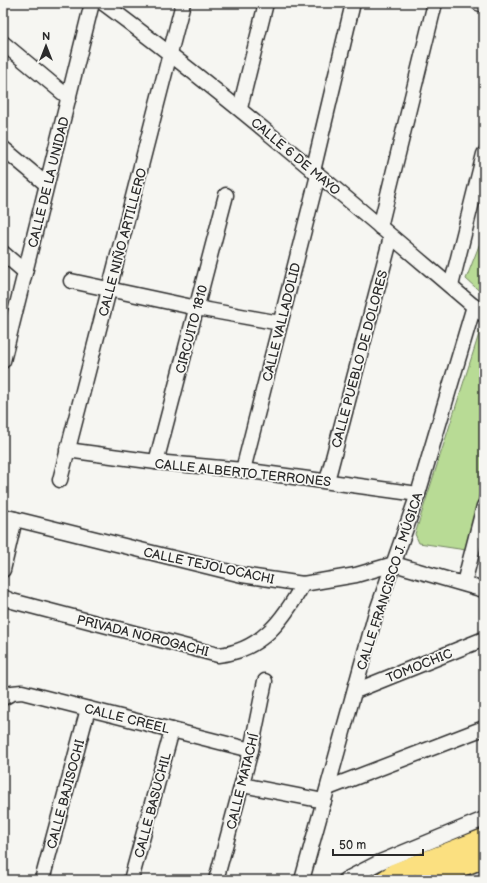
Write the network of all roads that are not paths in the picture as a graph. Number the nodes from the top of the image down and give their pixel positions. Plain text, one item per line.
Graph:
1 (92, 3) edge
2 (103, 3) edge
3 (183, 3) edge
4 (266, 3) edge
5 (352, 3) edge
6 (435, 3) edge
7 (478, 3) edge
8 (484, 5) edge
9 (3, 43) edge
10 (170, 53) junction
11 (69, 98) junction
12 (240, 108) junction
13 (3, 148) edge
14 (484, 154) edge
15 (316, 173) junction
16 (46, 184) junction
17 (226, 195) dead end
18 (380, 227) junction
19 (391, 237) junction
20 (3, 254) edge
21 (25, 272) junction
22 (71, 281) dead end
23 (451, 286) junction
24 (109, 289) junction
25 (197, 308) junction
26 (479, 311) edge
27 (280, 323) junction
28 (3, 361) edge
29 (68, 450) junction
30 (156, 462) junction
31 (243, 470) junction
32 (60, 480) dead end
33 (327, 481) junction
34 (418, 494) junction
35 (484, 506) edge
36 (9, 518) edge
37 (394, 564) junction
38 (3, 570) edge
39 (303, 584) junction
40 (464, 584) junction
41 (484, 590) edge
42 (3, 597) edge
43 (484, 639) edge
44 (265, 681) dead end
45 (355, 691) junction
46 (3, 698) edge
47 (88, 709) junction
48 (484, 728) edge
49 (172, 730) junction
50 (251, 750) junction
51 (242, 785) junction
52 (326, 795) junction
53 (484, 819) edge
54 (484, 838) edge
55 (484, 857) edge
56 (42, 880) edge
57 (131, 880) edge
58 (216, 880) edge
59 (302, 880) edge
60 (345, 880) edge
61 (384, 880) edge
62 (424, 880) edge

1 - 11 street, CALLE DE LA UNIDAD
2 - 10 street, CALLE 6 DE MAYO
3 - 10 street, CALLE NIÑO ARTILLERO
4 - 12 street
5 - 15 street, CALLE VALLADOLID
6 - 18 street
7 - 8 street
9 - 11 street
10 - 12 street, CALLE 6 DE MAYO
10 - 24 street, CALLE NIÑO ARTILLERO
11 - 16 street, CALLE DE LA UNIDAD
12 - 15 street, CALLE 6 DE MAYO
13 - 16 street
14 - 23 street
15 - 18 street, CALLE 6 DE MAYO
15 - 27 street, CALLE VALLADOLID
16 - 21 street, CALLE DE LA UNIDAD
17 - 25 street, CIRCUITO 1810
18 - 19 street, CALLE 6 DE MAYO
19 - 23 street, CALLE 6 DE MAYO
19 - 33 street, CALLE PUEBLO DE DOLORES
20 - 21 street
21 - 28 street, CALLE DE LA UNIDAD
22 - 24 street
23 - 26 street, CALLE 6 DE MAYO
24 - 25 street
24 - 29 street, CALLE NIÑO ARTILLERO
25 - 27 street
25 - 30 street, CIRCUITO 1810
26 - 34 street, CALLE FRANCISCO J. MÚGICA
27 - 31 street, CALLE VALLADOLID
29 - 30 street, CALLE ALBERTO TERRONES
29 - 32 street, CALLE NIÑO ARTILLERO
30 - 31 street, CALLE ALBERTO TERRONES
31 - 33 street, CALLE ALBERTO TERRONES
33 - 34 street, CALLE ALBERTO TERRONES
34 - 37 street, CALLE FRANCISCO J. MÚGICA
35 - 40 street
36 - 38 street
36 - 39 street, CALLE TEJOLOCACHI
37 - 39 street, CALLE TEJOLOCACHI
37 - 40 street
37 - 45 street, CALLE FRANCISCO J. MÚGICA
39 - 42 street, PRIVADA NOROGACHI
40 - 41 street
43 - 45 street, TOMOCHIC
44 - 50 street, CALLE MATACHÍ
45 - 52 street, CALLE FRANCISCO J. MÚGICA
46 - 47 street, CALLE CREEL
47 - 49 street, CALLE CREEL
47 - 56 street, CALLE BAJISOCHI
48 - 52 street
49 - 50 street, CALLE CREEL
49 - 57 street, CALLE BASUCHIL
50 - 51 street, CALLE MATACHÍ
51 - 52 street
51 - 58 street, CALLE MATACHÍ
52 - 59 street, CALLE FRANCISCO J. MÚGICA
53 - 60 street
54 - 61 main road
55 - 62 highway

